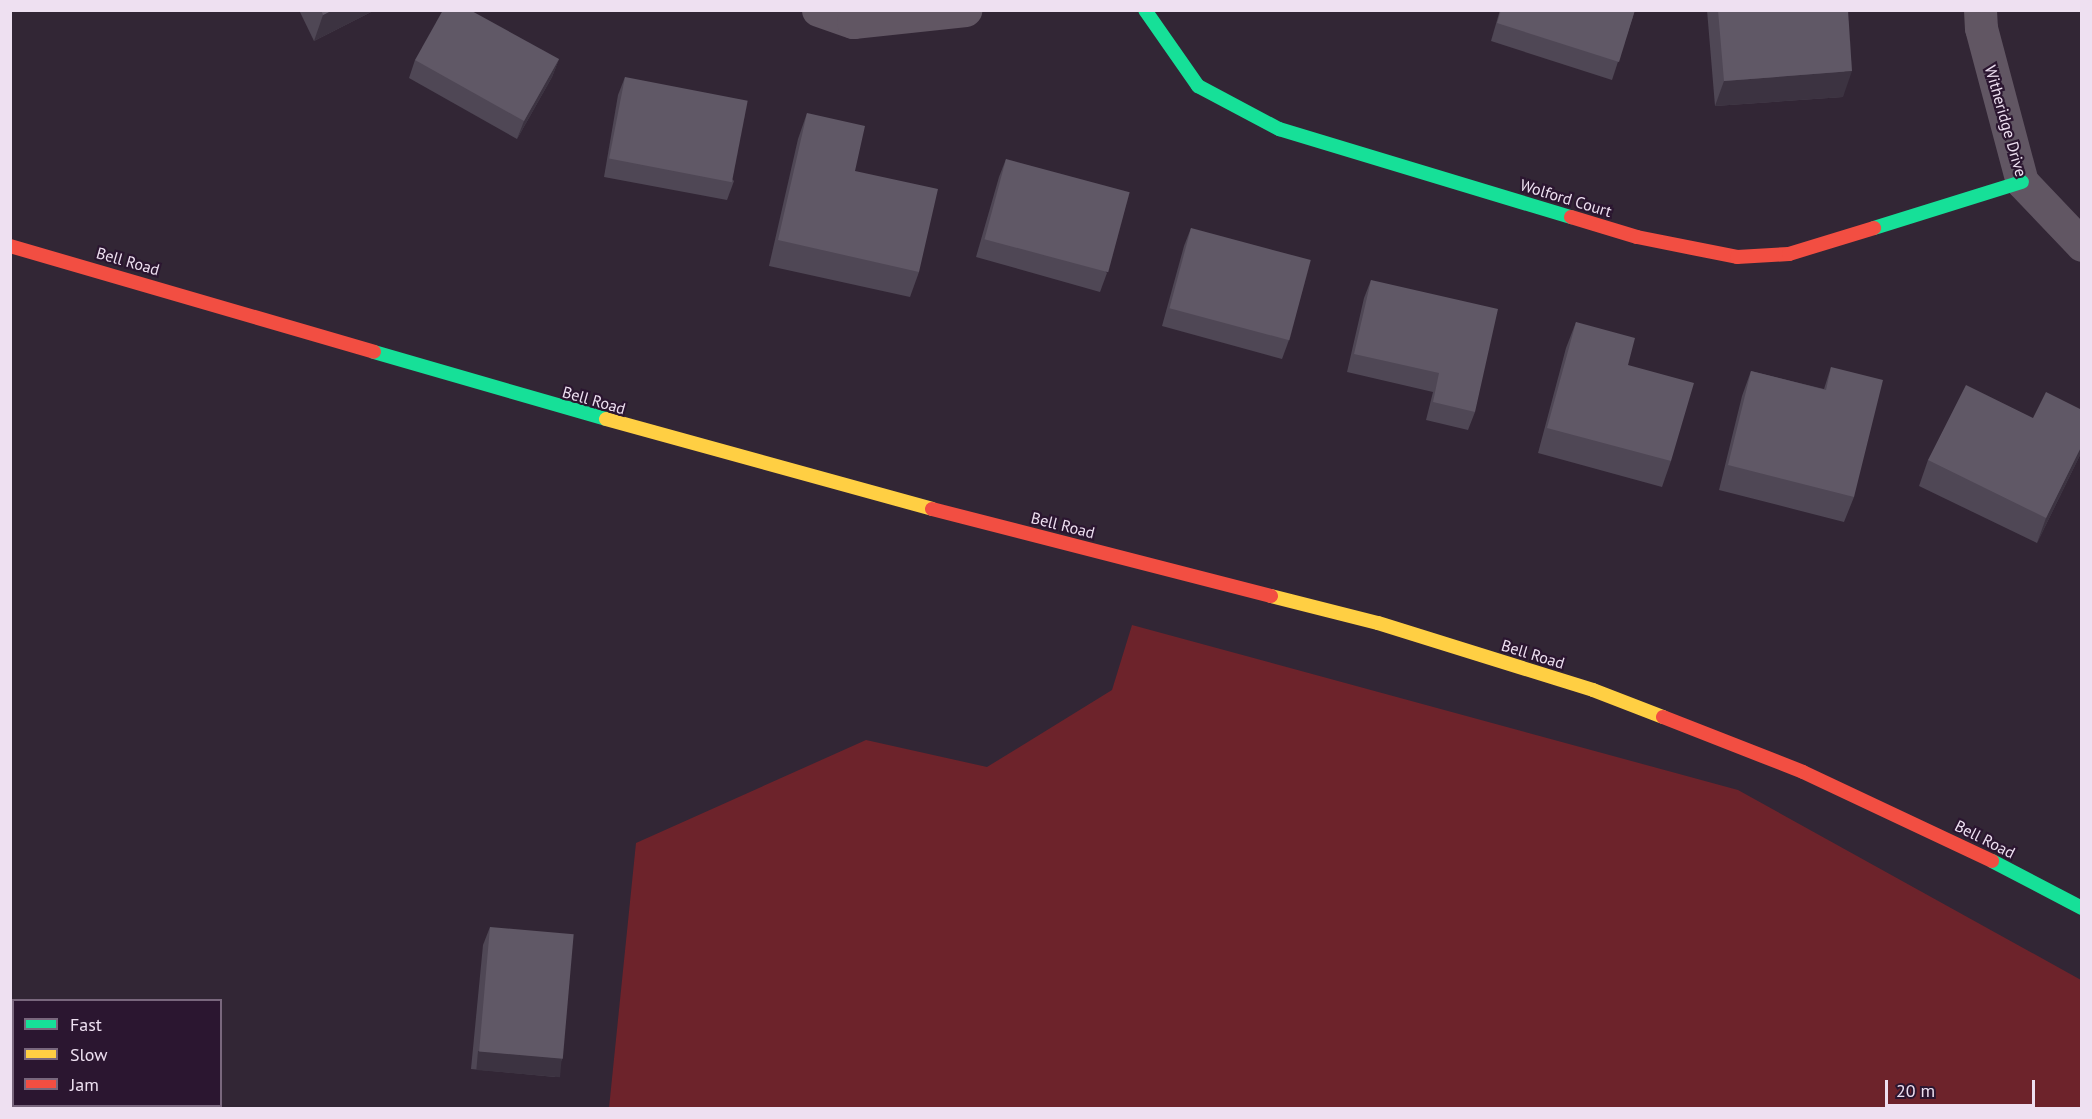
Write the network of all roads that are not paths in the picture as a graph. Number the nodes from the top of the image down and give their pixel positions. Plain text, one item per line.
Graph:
1 (818, 10) edge
2 (965, 10) edge
3 (1145, 10) edge
4 (1980, 10) edge
5 (2022, 182) junction
6 (2082, 245) edge
7 (10, 246) edge
8 (2082, 908) edge

1 - 2 street
3 - 5 street, Wolford Court
4 - 5 street, Witheridge Drive
5 - 6 street, Witheridge Drive
7 - 8 street, Bell Road

